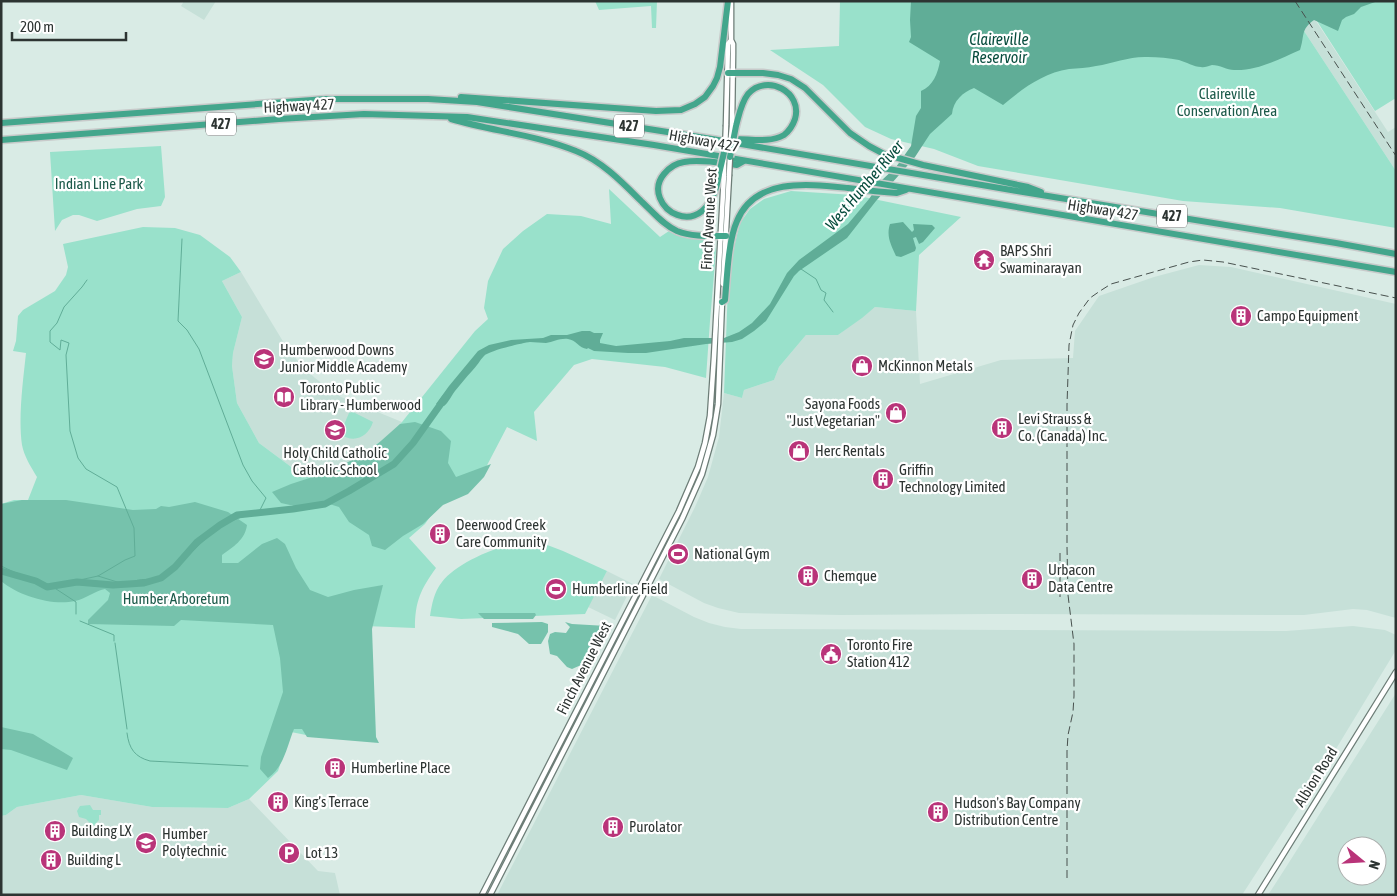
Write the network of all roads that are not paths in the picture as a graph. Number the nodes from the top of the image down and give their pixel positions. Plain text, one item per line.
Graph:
1 (729, 1) edge
2 (731, 73) junction
3 (428, 99) junction
4 (441, 116) junction
5 (1, 123) edge
6 (731, 126) junction
7 (712, 139) junction
8 (1, 140) edge
9 (725, 148) joint
10 (730, 157) joint
11 (744, 161) junction
12 (724, 175) junction
13 (908, 189) junction
14 (1049, 196) junction
15 (723, 236) junction
16 (1396, 254) edge
17 (1396, 272) edge
18 (722, 302) junction
19 (718, 324) junction
20 (716, 357) junction
21 (1396, 672) edge
22 (527, 807) junction
23 (533, 810) junction
24 (482, 895) edge
25 (490, 895) edge
26 (1258, 895) edge

1 - 2 main road, Finch Avenue West
1 - 3 highway
2 - 6 main road, Finch Avenue West
2 - 14 highway
3 - 5 highway, Highway 427 / 427
3 - 7 highway, Highway 427 / 427
4 - 8 highway, Highway 427 / 427
4 - 11 highway, Highway 427 / 427
4 - 15 highway
6 - 7 highway
6 - 9 main road, Finch Avenue West, bridge
6 - 10 highway, bridge
7 - 14 highway, Highway 427 / 427
9 - 12 highway, bridge
10 - 12 main road, Finch Avenue West, bridge
11 - 12 highway
11 - 13 highway, Highway 427 / 427
12 - 15 main road, Finch Avenue West
13 - 17 highway, Highway 427 / 427
13 - 18 highway
14 - 16 highway, Highway 427 / 427
15 - 18 main road, Finch Avenue West
15 - 19 main road, Finch Avenue West
18 - 19 main road, Finch Avenue West
19 - 20 main road, Finch Avenue West
20 - 22 main road, Finch Avenue West
20 - 23 main road, Finch Avenue West
21 - 26 main road, Albion Road
22 - 23 main road
22 - 24 main road, Finch Avenue West
23 - 25 main road, Finch Avenue West

